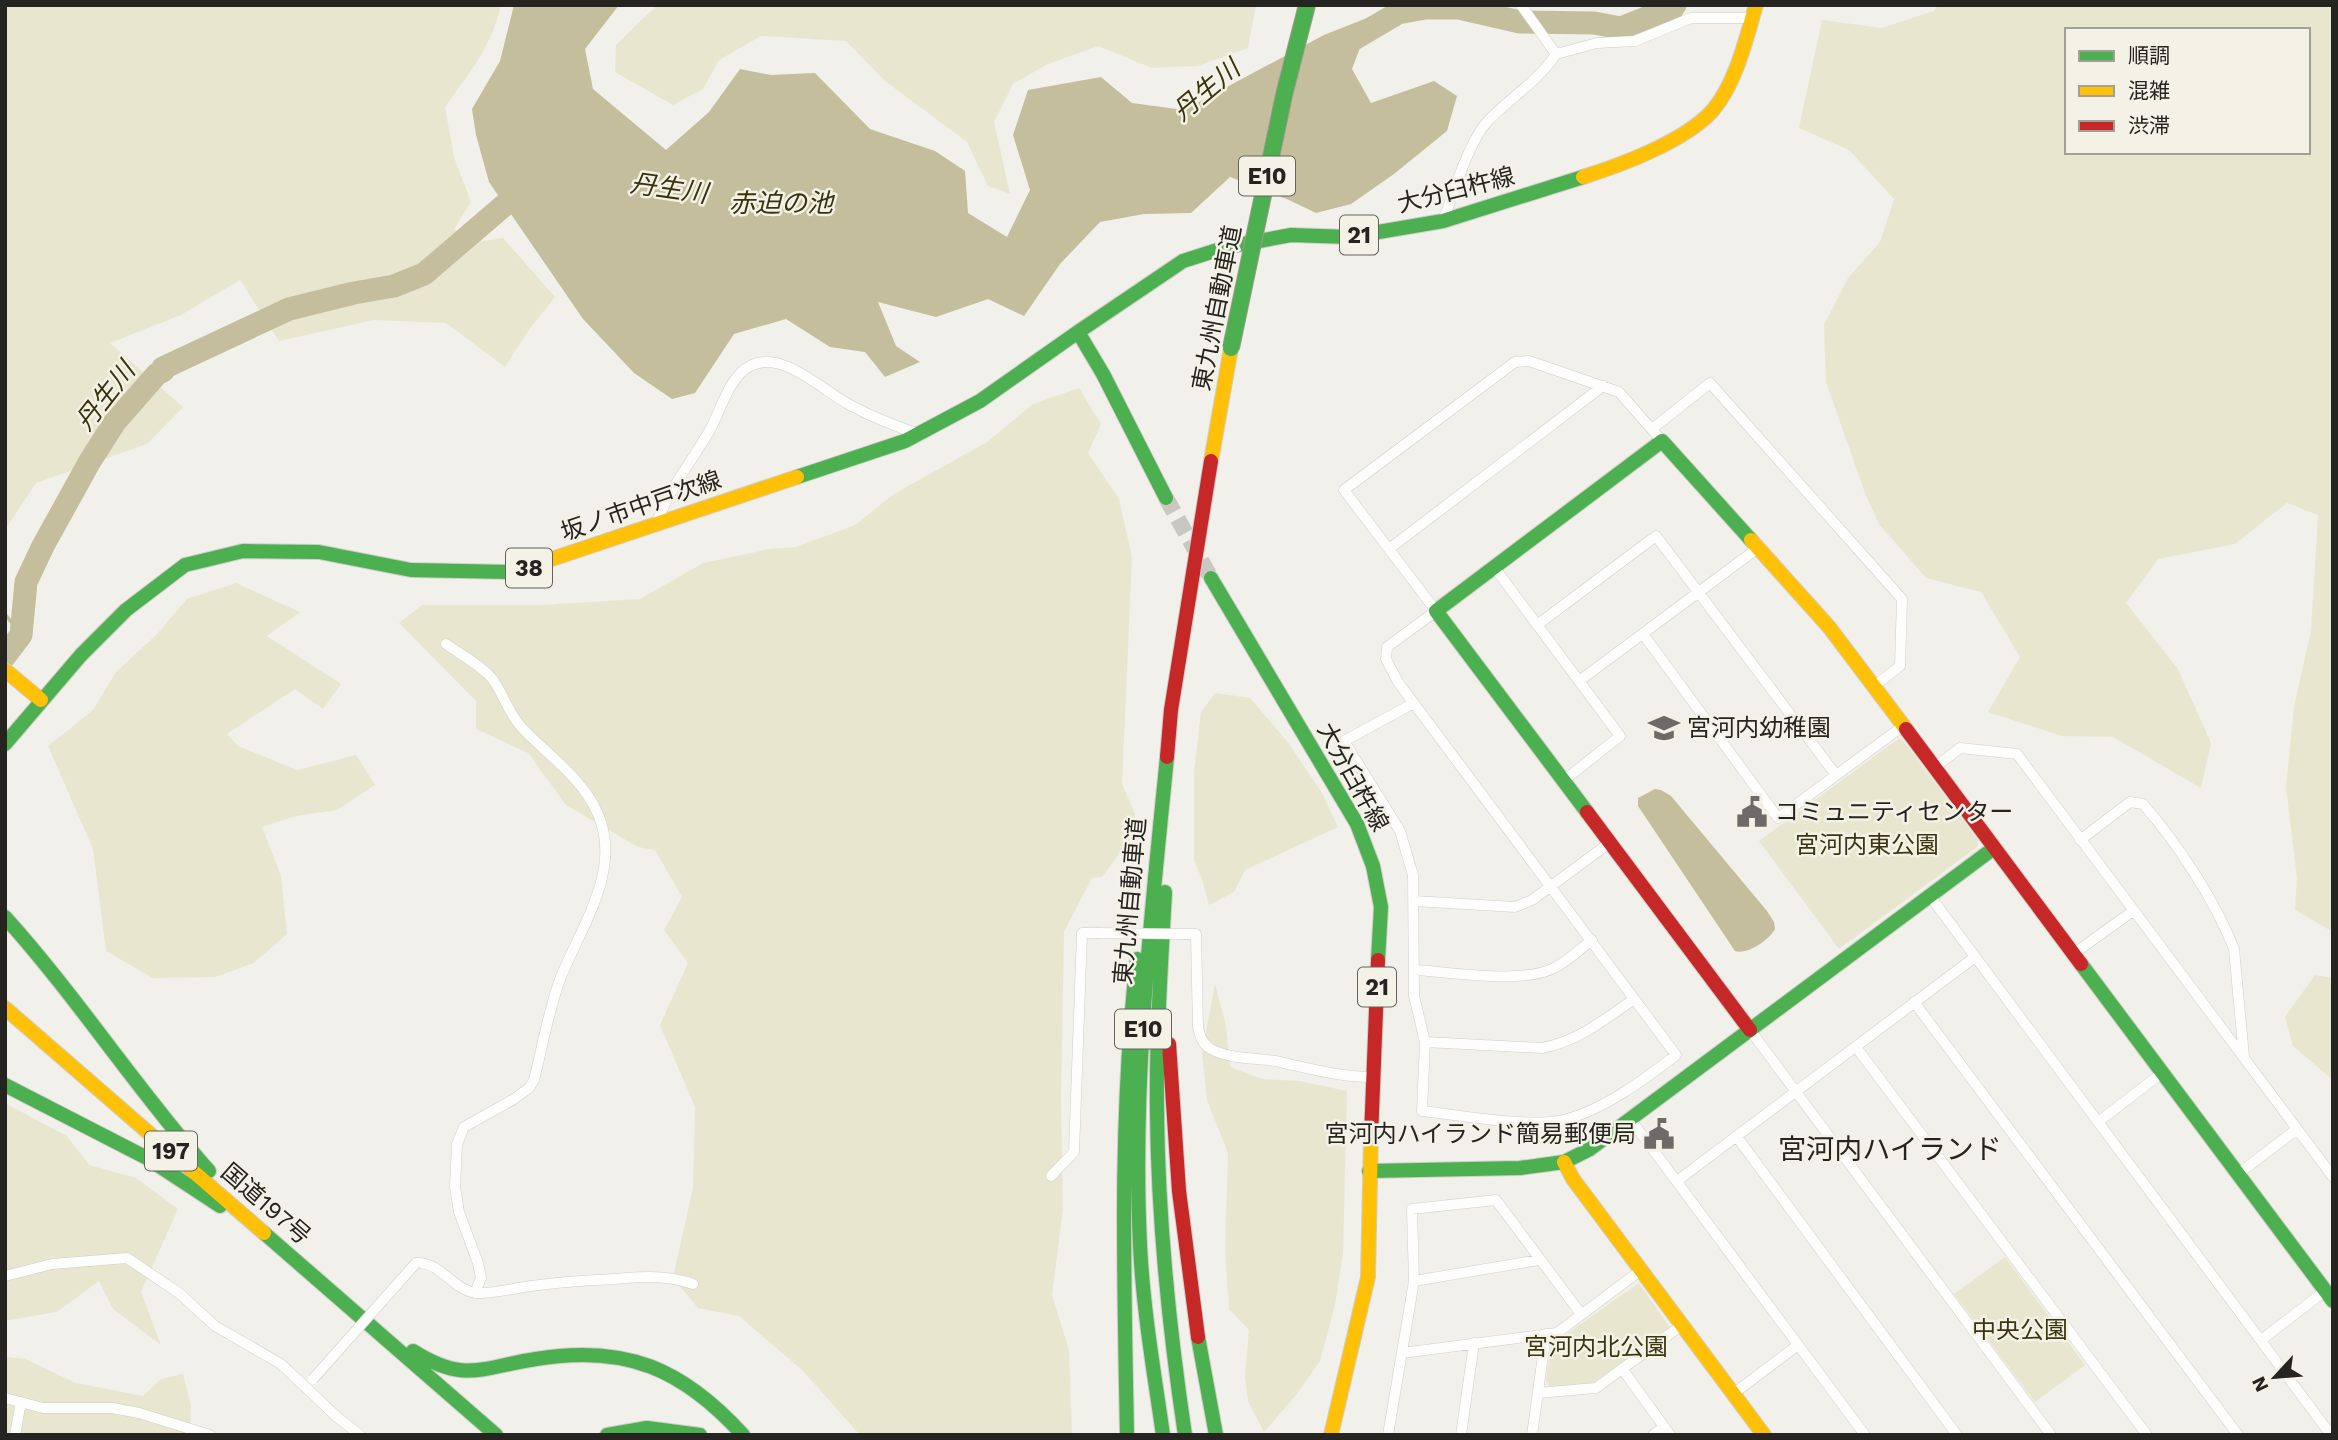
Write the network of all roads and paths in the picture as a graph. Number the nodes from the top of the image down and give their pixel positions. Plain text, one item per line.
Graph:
1 (1307, 5) edge
2 (1521, 5) edge
3 (1754, 12) edge
4 (1554, 51) junction
5 (1443, 221) junction
6 (1078, 332) junction
7 (1603, 386) junction
8 (919, 434) junction
9 (1657, 435) junction
10 (1166, 498) tunnel mouth
11 (656, 525) junction
12 (1758, 548) junction
13 (1389, 549) junction
14 (1494, 568) junction
15 (1211, 578) tunnel mouth
16 (1698, 593) junction
17 (1436, 611) junction
18 (1186, 624) junction
19 (1537, 625) junction
20 (1643, 634) junction
21 (446, 645) dead end
22 (8, 673) edge
23 (1579, 681) junction
24 (1873, 687) junction
25 (41, 700) junction
26 (1414, 703) junction
27 (1171, 710) junction
28 (1903, 726) junction
29 (5, 744) edge
30 (1934, 768) junction
31 (1836, 775) junction
32 (1562, 782) junction
33 (2080, 839) junction
34 (1608, 844) junction
35 (1994, 848) junction
36 (1551, 887) junction
37 (1930, 896) junction
38 (1414, 901) junction
39 (1164, 911) junction
40 (2133, 911) junction
41 (5, 917) edge
42 (1591, 940) junction
43 (2073, 954) junction
44 (1975, 957) junction
45 (1415, 970) junction
46 (1634, 999) junction
47 (1914, 1002) junction
48 (5, 1008) edge
49 (1750, 1031) junction
50 (1425, 1042) junction
51 (1856, 1047) junction
52 (2244, 1057) junction
53 (2162, 1073) junction
54 (1372, 1077) junction
55 (5, 1085) edge
56 (1796, 1092) junction
57 (1631, 1119) junction
58 (2098, 1122) junction
59 (2297, 1129) junction
60 (1737, 1137) junction
61 (1564, 1162) junction
62 (1369, 1171) junction
63 (2238, 1174) junction
64 (1051, 1176) dead end
65 (2333, 1177) edge
66 (1676, 1181) junction
67 (273, 1240) junction
68 (1539, 1260) junction
69 (1641, 1270) junction
70 (5, 1276) edge
71 (1414, 1281) junction
72 (692, 1283) dead end
73 (475, 1293) junction
74 (336, 1296) junction
75 (2329, 1296) edge
76 (1581, 1314) junction
77 (1682, 1325) junction
78 (1546, 1334) junction
79 (2261, 1340) junction
80 (1474, 1343) junction
81 (1798, 1345) junction
82 (1402, 1353) junction
83 (1623, 1370) junction
84 (305, 1387) junction
85 (1538, 1393) junction
86 (1733, 1394) junction
87 (5, 1398) edge
88 (21, 1402) junction
89 (1667, 1431) edge
90 (15, 1435) edge
91 (210, 1435) edge
92 (360, 1435) edge
93 (496, 1435) edge
94 (607, 1435) edge
95 (701, 1435) edge
96 (743, 1435) edge
97 (1127, 1435) edge
98 (1163, 1435) edge
99 (1185, 1435) edge
100 (1216, 1435) edge
101 (1331, 1435) edge
102 (1388, 1435) edge
103 (1461, 1435) edge
104 (1532, 1435) edge
105 (1653, 1435) edge
106 (1764, 1435) edge
107 (1865, 1435) edge
108 (1957, 1435) edge
109 (2051, 1435) edge
110 (2147, 1435) edge
111 (2238, 1435) edge
112 (2331, 1435) edge

1 - 18 main road, 東九州自動車道 / E10, bridge
2 - 4 street
3 - 4 street
3 - 5 main road, 大分臼杵線 / 21
4 - 5 street
5 - 6 main road, 大分臼杵線 / 21
6 - 8 main road, 坂ノ市中戸次線 / 38
6 - 10 main road
7 - 9 street
7 - 13 street
7 - 13 street
8 - 11 main road, 坂ノ市中戸次線 / 38
8 - 11 street
9 - 12 main road
9 - 14 main road
9 - 24 street
11 - 25 main road, 坂ノ市中戸次線 / 38
12 - 16 street
12 - 24 main road
13 - 17 street
14 - 17 main road
14 - 19 street
15 - 54 main road, 大分臼杵線 / 21
16 - 19 street
16 - 20 street
16 - 31 street
17 - 26 street
17 - 32 main road
18 - 27 main road, 東九州自動車道 / E10
18 - 39 main road, 東九州自動車道 / E10
19 - 23 street
20 - 23 street
20 - 31 street
21 - 73 street
22 - 25 main road
23 - 32 street
24 - 28 main road
25 - 29 main road, 坂ノ市中戸次線 / 38
26 - 36 street
26 - 38 street
27 - 97 main road
27 - 98 main road, 東九州自動車道 / E10
28 - 30 main road
28 - 31 street
30 - 33 street
30 - 35 main road
32 - 34 main road
33 - 40 street
33 - 52 street
34 - 36 street
34 - 49 main road
35 - 37 main road
35 - 43 main road
36 - 38 street
36 - 42 street
37 - 44 street
37 - 49 main road
38 - 45 street
39 - 99 main road, 東九州自動車道 / E10
39 - 100 main road
40 - 43 street
40 - 52 street
41 - 67 main road
42 - 45 street
42 - 46 street
43 - 53 main road
44 - 47 street
44 - 58 street
45 - 50 street
46 - 50 street
46 - 50 street
47 - 51 street
47 - 111 street
48 - 67 main road, 国道197号 / 197
49 - 56 street
49 - 57 main road
51 - 56 street
51 - 110 street
52 - 59 street
53 - 58 street
53 - 63 main road
54 - 62 main road, 大分臼杵線 / 21
54 - 64 street, bridge
55 - 67 main road
56 - 60 street
56 - 109 street
57 - 61 main road
57 - 66 street
58 - 79 street
59 - 63 street
59 - 65 street
60 - 66 street
60 - 108 street
61 - 62 main road
61 - 69 main road
62 - 101 main road, 大分臼杵線 / 21
63 - 75 main road
66 - 81 street
67 - 74 main road, 国道197号 / 197
68 - 71 street
68 - 71 street
68 - 76 street
69 - 76 street
69 - 77 main road
70 - 84 street
71 - 82 street
72 - 73 street
73 - 84 street, bridge
74 - 93 main road, 国道197号 / 197
74 - 96 main road
75 - 79 street
76 - 78 street
77 - 83 street
77 - 86 main road
78 - 80 street
78 - 85 street
79 - 112 street
80 - 82 street
80 - 103 street
81 - 86 street
81 - 107 street
82 - 102 street
83 - 85 street
83 - 89 street
84 - 92 street
85 - 104 street
86 - 106 main road
87 - 88 street
88 - 90 street
88 - 91 street
89 - 105 street
94 - 95 main road

